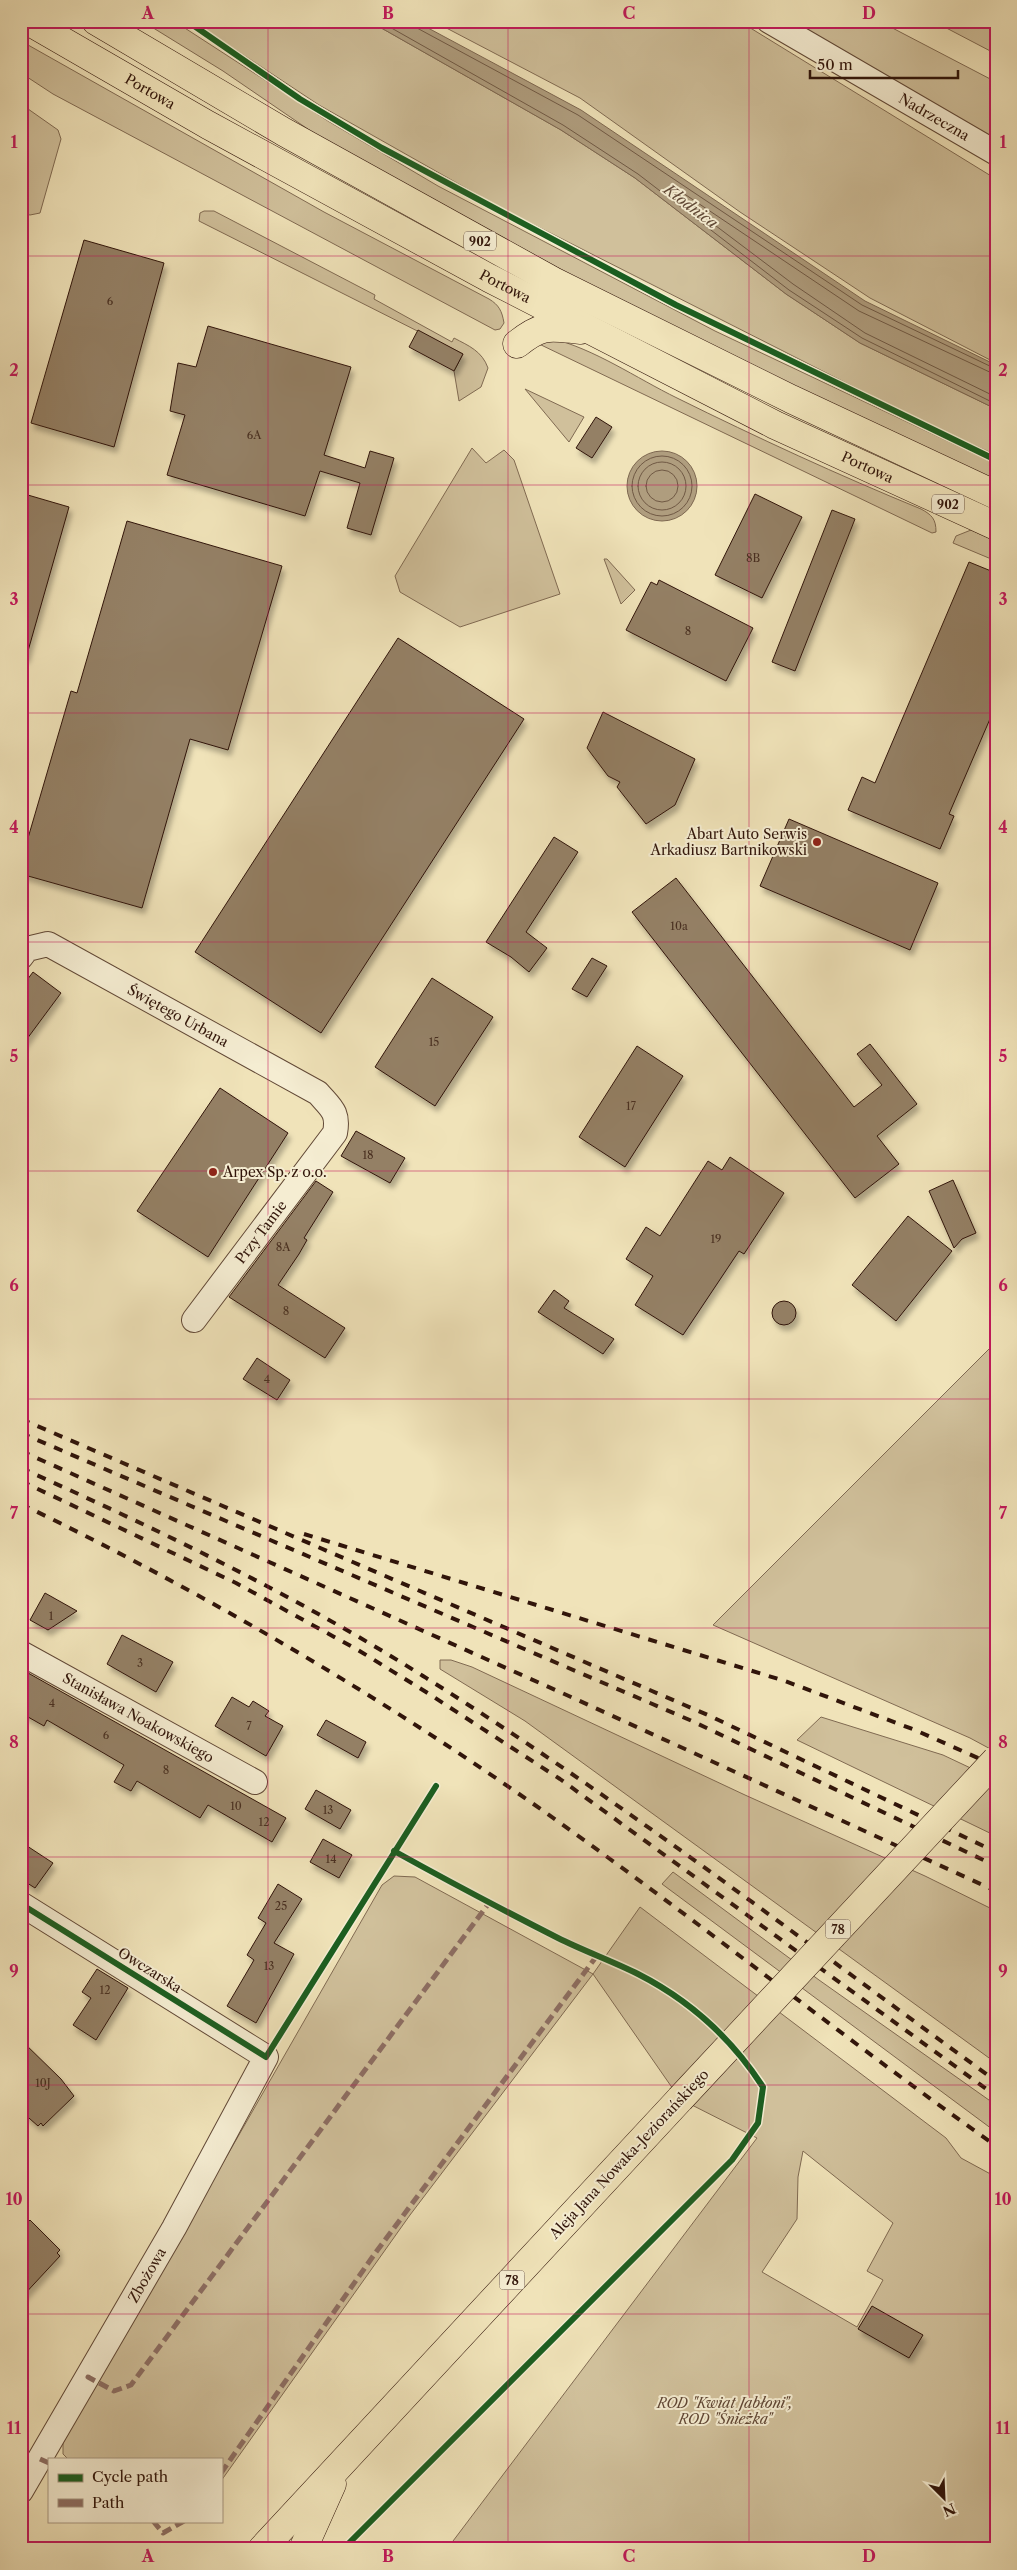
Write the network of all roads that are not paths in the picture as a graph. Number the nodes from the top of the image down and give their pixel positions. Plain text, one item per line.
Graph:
1 (28, 21) edge
2 (96, 21) edge
3 (769, 21) edge
4 (21, 26) edge
5 (61, 41) junction
6 (996, 153) edge
7 (489, 278) junction
8 (593, 331) junction
9 (996, 495) edge
10 (996, 526) edge
11 (29, 951) edge
12 (318, 1093) joint
13 (194, 1320) dead end
14 (21, 1653) edge
15 (996, 1760) edge
16 (255, 1782) dead end
17 (21, 1904) edge
18 (266, 2056) joint
19 (343, 2462) junction
20 (21, 2491) edge
21 (262, 2549) edge
22 (303, 2549) edge

1 - 5 main road, Portowa / 902
2 - 9 main road, Portowa / 902
3 - 6 street, Nadrzeczna
4 - 5 main road
5 - 7 main road, Portowa / 902
7 - 8 main road, Portowa / 902
7 - 8 main road
8 - 10 main road, Portowa / 902
11 - 12 street, Świętego Urbana
12 - 13 street, Przy Tamie
14 - 16 street, Stanisława Noakowskiego
15 - 19 main road, Aleja Jana Nowaka-Jeziorańskiego / 78, bridge
17 - 18 street, Owczarska
18 - 20 street, Zbożowa
19 - 21 main road, Aleja Jana Nowaka-Jeziorańskiego / 78
19 - 22 main road

